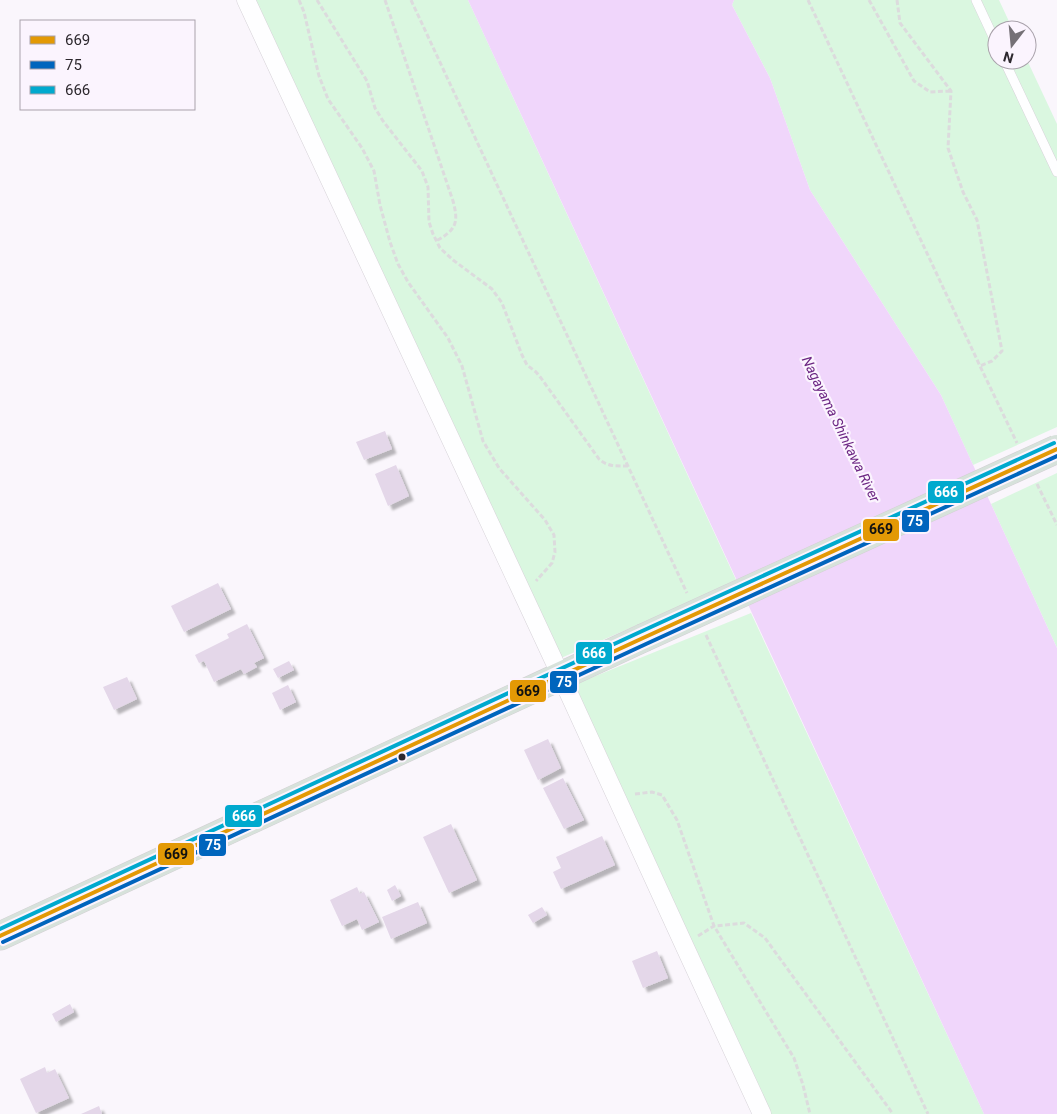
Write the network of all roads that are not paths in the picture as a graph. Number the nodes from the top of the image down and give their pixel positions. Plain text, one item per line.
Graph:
1 (246, 0) edge
2 (976, 0) edge
3 (987, 24) edge
4 (1009, 70) edge
5 (1057, 172) edge
6 (1057, 449) edge
7 (560, 676) junction
8 (0, 936) edge
9 (762, 1114) edge

1 - 7 street
2 - 3 lane
4 - 5 lane
6 - 7 highway, bridge
7 - 8 highway
7 - 9 street

